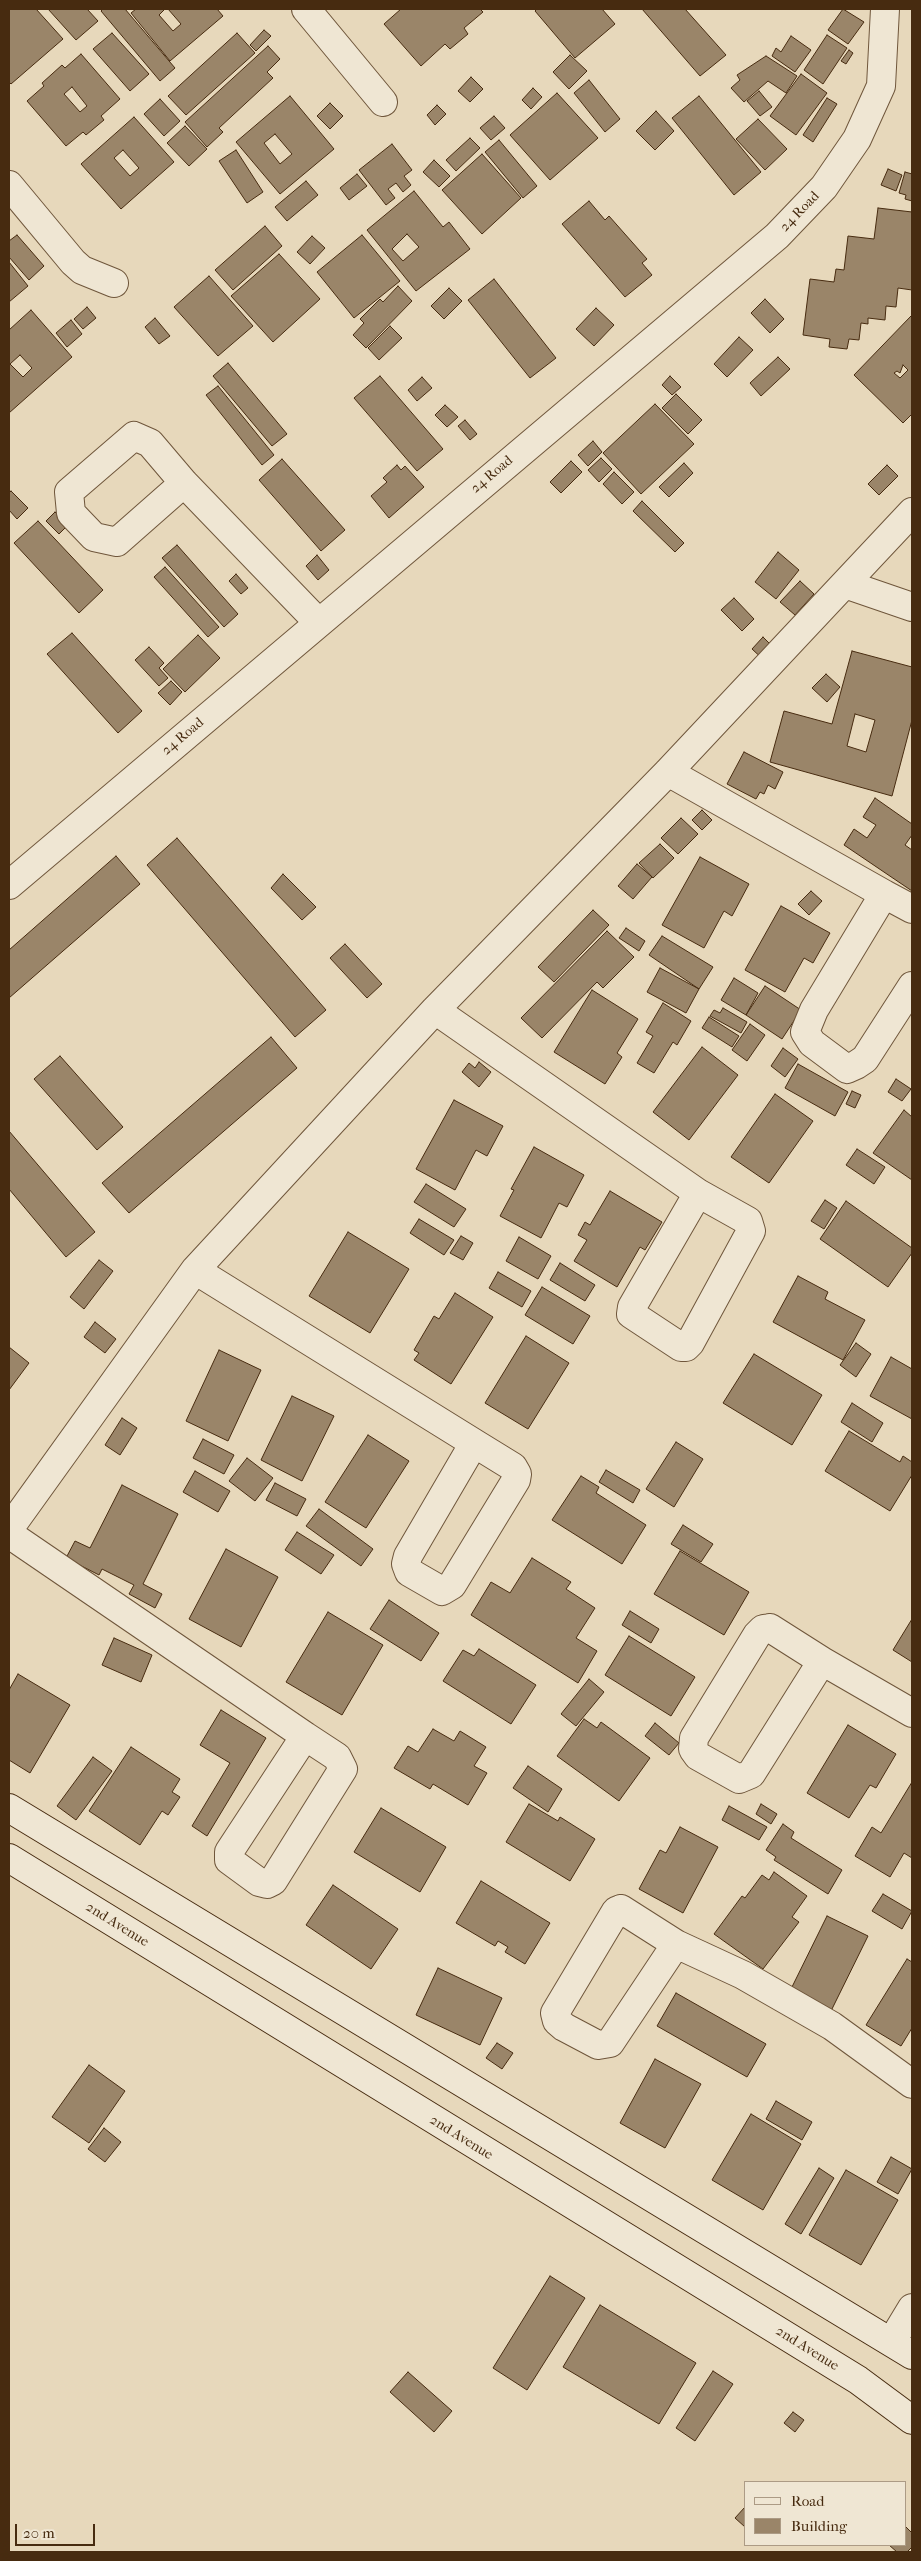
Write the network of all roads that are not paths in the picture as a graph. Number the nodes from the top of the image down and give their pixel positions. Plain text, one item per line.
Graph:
1 (306, 9) edge
2 (886, 9) edge
3 (383, 102) dead end
4 (9, 185) edge
5 (114, 283) dead end
6 (184, 483) dead end
7 (912, 512) edge
8 (845, 584) junction
9 (912, 607) edge
10 (318, 622) junction
11 (668, 772) junction
12 (9, 885) edge
13 (884, 894) junction
14 (912, 909) edge
15 (912, 986) edge
16 (435, 1010) junction
17 (698, 1193) junction
18 (195, 1270) junction
19 (474, 1443) junction
20 (9, 1529) edge
21 (9, 1534) edge
22 (822, 1661) junction
23 (912, 1713) edge
24 (305, 1736) junction
25 (9, 1808) edge
26 (9, 1858) edge
27 (676, 1944) junction
28 (912, 2084) edge
29 (912, 2308) edge
30 (902, 2348) edge
31 (912, 2420) edge

1 - 3 street
2 - 10 street, 24 Road
4 - 5 street
6 - 10 street
7 - 8 street
8 - 9 street
8 - 11 street
10 - 12 street, 24 Road
11 - 13 street
11 - 16 street
13 - 14 street
13 - 15 street
16 - 17 street
16 - 18 street
17 - 17 street
18 - 19 street
18 - 20 street
19 - 19 street
21 - 24 street
22 - 22 street
22 - 23 street
24 - 24 street
25 - 30 street
26 - 31 street, 2nd Avenue
27 - 27 street
27 - 28 street
29 - 30 street

